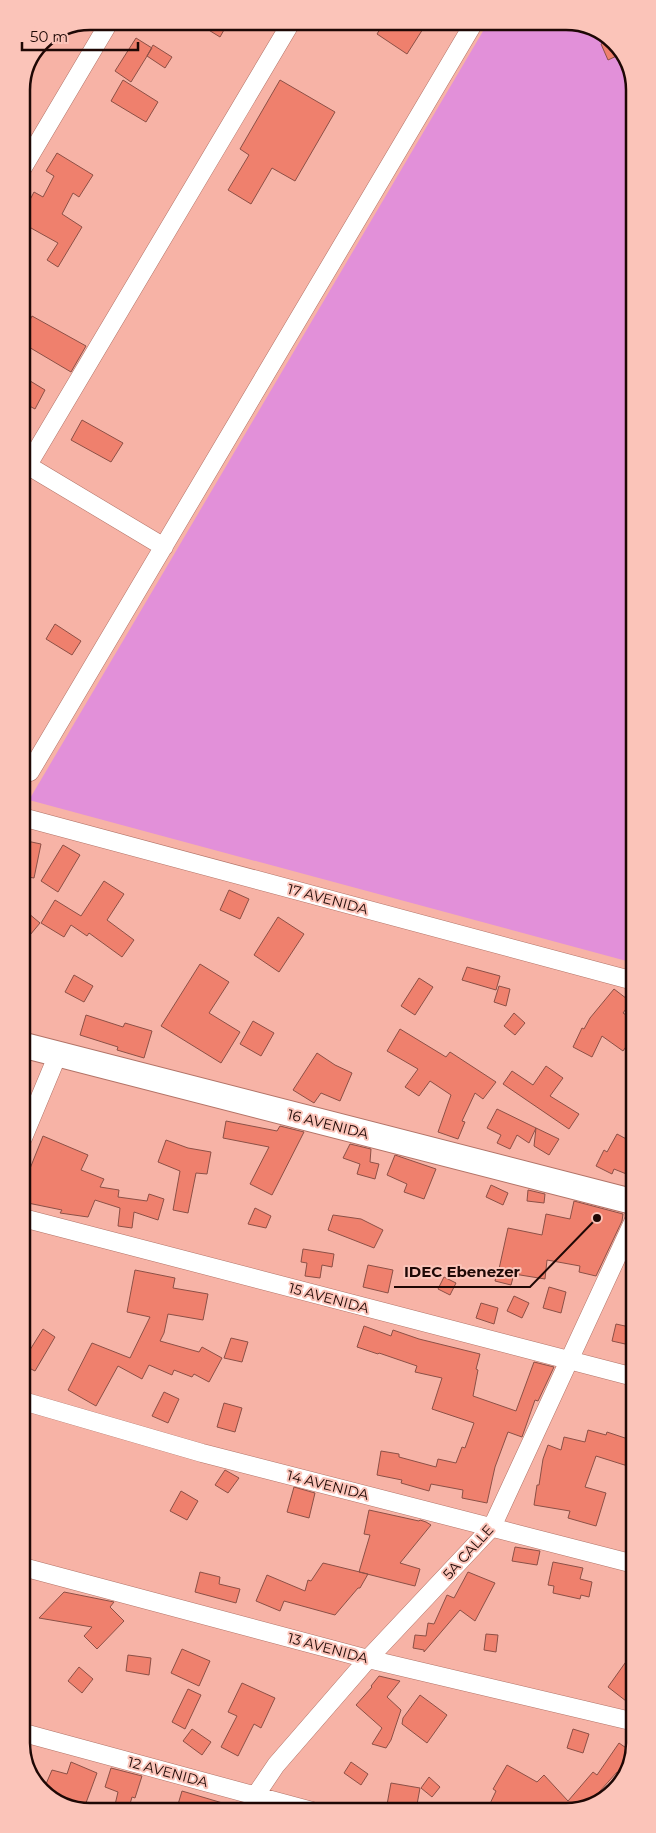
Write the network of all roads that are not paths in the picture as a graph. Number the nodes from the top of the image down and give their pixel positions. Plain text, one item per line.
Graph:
1 (105, 30) edge
2 (287, 30) edge
3 (470, 30) edge
4 (30, 157) edge
5 (30, 458) edge
6 (30, 471) edge
7 (164, 547) junction
8 (30, 772) dead end
9 (30, 819) edge
10 (626, 979) edge
11 (30, 1047) edge
12 (58, 1054) junction
13 (30, 1121) edge
14 (626, 1200) edge
15 (30, 1220) edge
16 (626, 1237) edge
17 (569, 1360) junction
18 (626, 1375) edge
19 (30, 1403) edge
20 (492, 1527) junction
21 (626, 1562) edge
22 (30, 1569) edge
23 (368, 1659) junction
24 (626, 1720) edge
25 (30, 1735) edge
26 (255, 1796) junction
27 (250, 1803) edge
28 (282, 1803) edge

1 - 4 street
2 - 5 street
3 - 7 street
6 - 7 street
7 - 8 street
9 - 10 street, 17 AVENIDA
11 - 12 main road, 16 AVENIDA
12 - 13 street
12 - 14 main road, 16 AVENIDA
15 - 17 street, 15 AVENIDA
16 - 17 street, 5A CALLE
17 - 18 street, 15 AVENIDA
17 - 20 street, 5A CALLE
19 - 20 street, 14 AVENIDA
20 - 21 street, 14 AVENIDA
20 - 23 street, 5A CALLE
22 - 23 street, 13 AVENIDA
23 - 24 street, 13 AVENIDA
23 - 26 street, 5A CALLE
25 - 26 street, 12 AVENIDA
26 - 27 street, 5A CALLE
26 - 28 street, 12 AVENIDA

